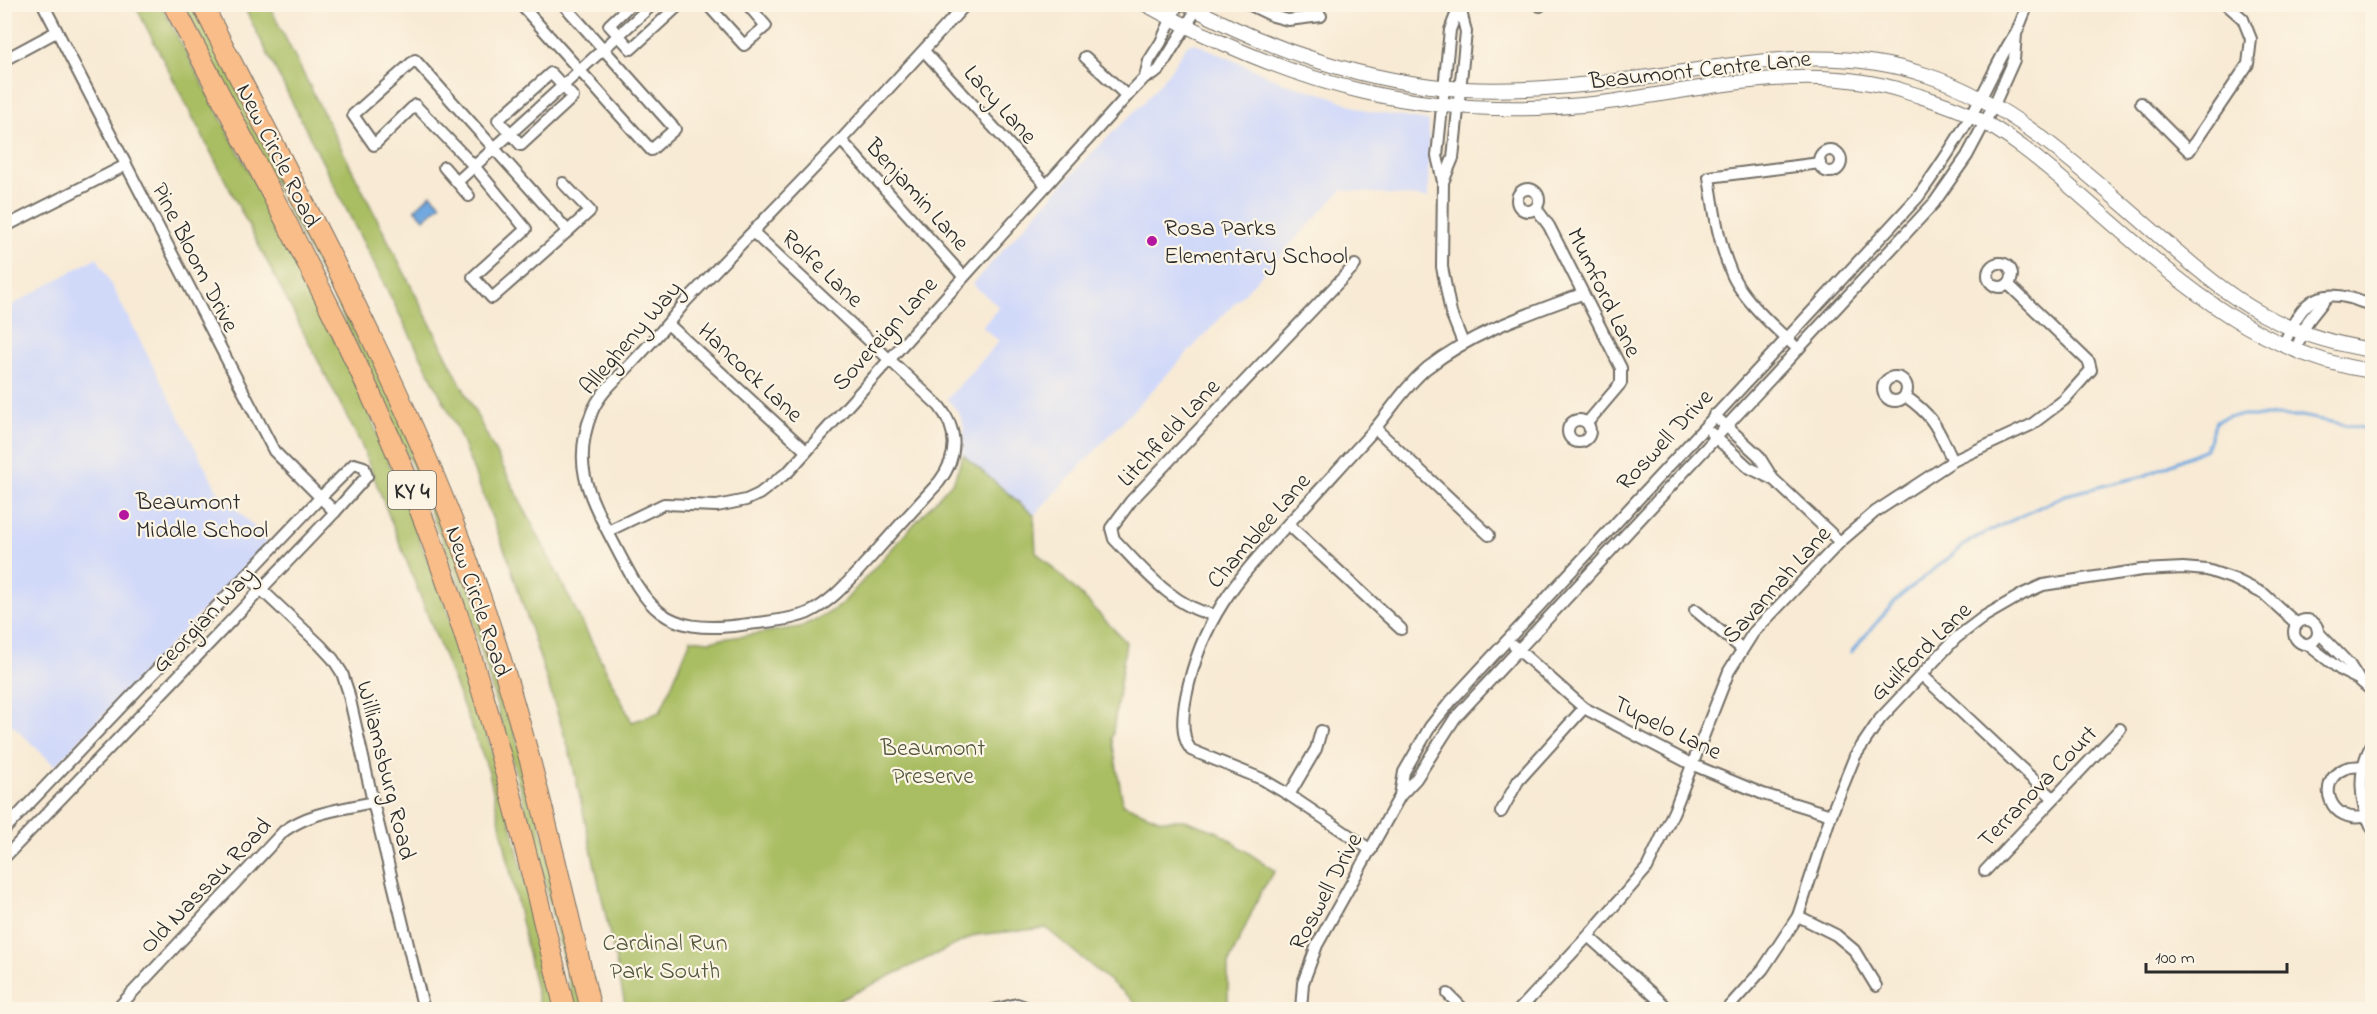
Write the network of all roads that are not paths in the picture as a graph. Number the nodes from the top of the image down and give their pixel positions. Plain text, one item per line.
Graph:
1 (43, 4) edge
2 (173, 4) edge
3 (202, 4) edge
4 (524, 4) edge
5 (563, 4) edge
6 (631, 4) edge
7 (653, 4) edge
8 (676, 4) edge
9 (707, 4) edge
10 (747, 4) edge
11 (966, 4) edge
12 (1145, 4) edge
13 (1178, 4) edge
14 (1248, 4) edge
15 (2028, 4) edge
16 (2226, 4) edge
17 (1460, 5) edge
18 (1191, 7) edge
19 (1321, 16) dead end
20 (1171, 19) junction
21 (1186, 26) junction
22 (56, 32) junction
23 (2016, 34) junction
24 (619, 35) junction
25 (603, 50) junction
26 (924, 51) junction
27 (1085, 57) dead end
28 (4, 60) edge
29 (579, 71) junction
30 (1145, 77) junction
31 (562, 86) junction
32 (1444, 87) junction
33 (1461, 89) junction
34 (1127, 96) junction
35 (1981, 98) junction
36 (2141, 103) dead end
37 (1442, 105) junction
38 (1994, 105) junction
39 (1459, 107) junction
40 (1971, 115) junction
41 (1984, 124) junction
42 (510, 133) junction
43 (841, 140) junction
44 (495, 147) junction
45 (1820, 163) dead end
46 (126, 165) junction
47 (474, 166) junction
48 (444, 167) dead end
49 (458, 181) junction
50 (1443, 182) junction
51 (563, 183) dead end
52 (1046, 185) junction
53 (469, 196) dead end
54 (1536, 208) dead end
55 (4, 227) edge
56 (568, 231) junction
57 (754, 233) junction
58 (1355, 265) dead end
59 (963, 276) junction
60 (2008, 284) dead end
61 (1582, 294) junction
62 (2373, 304) edge
63 (668, 324) junction
64 (2297, 330) junction
65 (1786, 338) junction
66 (1463, 342) junction
67 (2289, 348) junction
68 (1798, 349) junction
69 (2373, 350) edge
70 (889, 359) junction
71 (2373, 370) edge
72 (1905, 396) dead end
73 (1714, 415) junction
74 (1587, 423) dead end
75 (1704, 426) junction
76 (1726, 426) junction
77 (1376, 429) junction
78 (1716, 438) junction
79 (806, 451) junction
80 (1953, 461) junction
81 (1773, 479) junction
82 (320, 498) junction
83 (335, 513) junction
84 (1288, 524) junction
85 (608, 531) junction
86 (1489, 535) dead end
87 (1840, 542) junction
88 (246, 576) junction
89 (261, 589) junction
90 (1695, 610) dead end
91 (1214, 615) junction
92 (2297, 624) junction
93 (1401, 629) dead end
94 (2318, 632) junction
95 (1507, 640) junction
96 (2307, 644) junction
97 (1742, 649) junction
98 (1518, 650) junction
99 (1923, 676) junction
100 (2358, 679) junction
101 (2373, 692) edge
102 (1584, 708) junction
103 (2120, 729) dead end
104 (1321, 731) dead end
105 (88, 744) junction
106 (2373, 744) edge
107 (102, 756) junction
108 (1691, 764) junction
109 (2364, 766) junction
110 (1289, 795) junction
111 (1400, 796) junction
112 (2052, 797) junction
113 (373, 802) junction
114 (1501, 812) dead end
115 (1831, 814) junction
116 (2367, 816) junction
117 (2373, 828) edge
118 (4, 830) edge
119 (1371, 850) junction
120 (4, 858) edge
121 (1984, 871) dead end
122 (1797, 916) junction
123 (1588, 936) junction
124 (1876, 986) dead end
125 (1448, 994) dead end
126 (420, 1009) edge
127 (116, 1010) edge
128 (565, 1010) edge
129 (591, 1010) edge
130 (993, 1010) edge
131 (1034, 1010) edge
132 (1301, 1010) edge
133 (1464, 1010) edge
134 (1519, 1010) edge
135 (1670, 1010) edge
136 (1726, 1010) edge

1 - 22 street, Pine Bloom Drive
2 - 128 highway, New Circle Road / KY 4
3 - 129 highway, New Circle Road / KY 4
4 - 29 street
5 - 25 street
6 - 24 street
7 - 24 street
8 - 24 street
9 - 10 street
11 - 26 street, Allegheny Way
12 - 20 street, Beaumont Centre Lane
13 - 20 street, Sovereign Lane
14 - 19 street
15 - 23 street
16 - 36 street
17 - 32 street
17 - 33 street
18 - 21 street, Sovereign Lane
18 - 32 street, Beaumont Centre Lane
20 - 21 street, Beaumont Centre Lane
20 - 30 street, Sovereign Lane
21 - 30 street, Sovereign Lane
21 - 37 street, Beaumont Centre Lane
22 - 28 street
22 - 46 street, Pine Bloom Drive
23 - 35 street, Roswell Drive
23 - 38 street, Roswell Drive
24 - 25 street
25 - 29 street
25 - 29 street
26 - 43 street, Allegheny Way
26 - 52 street, Lacy Lane
27 - 34 street
29 - 31 street
30 - 34 street, Sovereign Lane
31 - 42 street
31 - 42 street
31 - 42 street
32 - 33 street, Beaumont Centre Lane
32 - 37 street
33 - 35 street, Beaumont Centre Lane
33 - 39 street
34 - 52 street, Sovereign Lane
35 - 38 street, Beaumont Centre Lane
35 - 40 street, Roswell Drive
37 - 39 street, Beaumont Centre Lane
37 - 50 street
38 - 41 street, Roswell Drive
38 - 64 street, Beaumont Centre Lane
39 - 40 street, Beaumont Centre Lane
39 - 50 street
40 - 41 street, Beaumont Centre Lane
40 - 65 street, Roswell Drive
41 - 67 street, Beaumont Centre Lane
41 - 68 street, Roswell Drive
42 - 44 street
43 - 57 street, Allegheny Way
43 - 59 street, Benjamin Lane
44 - 47 street
44 - 47 street
44 - 56 street
45 - 65 street
46 - 55 street
46 - 82 street, Pine Bloom Drive
47 - 49 street
47 - 56 street
48 - 49 street
49 - 53 street
50 - 66 street
51 - 56 street
52 - 59 street, Sovereign Lane
54 - 61 street, Mumford Lane
57 - 63 street, Allegheny Way
57 - 70 street, Rolfe Lane
58 - 91 street, Litchfield Lane
59 - 70 street, Sovereign Lane
60 - 80 street, Savannah Lane
61 - 66 street, Chamblee Lane
61 - 74 street, Mumford Lane
62 - 64 street
63 - 79 street, Hancock Lane
63 - 85 street, Allegheny Way
64 - 67 street
64 - 69 street, Beaumont Centre Lane
65 - 68 street
65 - 73 street, Roswell Drive
66 - 77 street, Chamblee Lane
67 - 71 street, Beaumont Centre Lane
68 - 76 street, Roswell Drive
70 - 79 street, Sovereign Lane
70 - 85 street, Allegheny Way
72 - 80 street
73 - 75 street, Roswell Drive
73 - 76 street
75 - 78 street
75 - 95 street, Roswell Drive
76 - 78 street, Roswell Drive
76 - 81 street
77 - 84 street, Chamblee Lane
77 - 86 street
78 - 81 street
78 - 98 street, Roswell Drive
79 - 85 street, Sovereign Lane
80 - 87 street, Savannah Lane
81 - 87 street
82 - 83 street, Pine Bloom Drive
82 - 83 street, Georgian Way
82 - 88 street, Georgian Way
83 - 89 street, Georgian Way
84 - 91 street, Chamblee Lane
84 - 93 street
87 - 97 street, Savannah Lane
88 - 89 street, Williamsburg Road
88 - 105 street, Georgian Way
89 - 107 street, Georgian Way
89 - 113 street, Williamsburg Road
90 - 97 street
91 - 110 street, Chamblee Lane
92 - 94 street, Guilford Lane
92 - 96 street, Guilford Lane
92 - 99 street, Guilford Lane
94 - 96 street
94 - 100 street, Guilford Lane
95 - 98 street, Tupelo Lane
95 - 111 street, Roswell Drive
96 - 100 street, Guilford Lane
97 - 108 street, Savannah Lane
98 - 102 street, Tupelo Lane
98 - 111 street, Roswell Drive
99 - 112 street
99 - 115 street, Guilford Lane
100 - 101 street, Guilford Lane
102 - 108 street, Tupelo Lane
102 - 114 street
103 - 112 street, Terranova Court
104 - 110 street
105 - 107 street
105 - 118 street, Georgian Way
106 - 109 street
107 - 120 street, Georgian Way
108 - 115 street, Tupelo Lane
108 - 123 street, Savannah Lane
109 - 116 street
109 - 116 street
110 - 119 street, Chamblee Lane
111 - 119 street, Roswell Drive
112 - 121 street, Terranova Court
113 - 126 street, Williamsburg Road
113 - 127 street, Old Nassau Road
115 - 122 street, Guilford Lane
116 - 117 street
119 - 132 street, Roswell Drive
122 - 124 street
122 - 136 street, Guilford Lane
123 - 134 street, Savannah Lane
123 - 135 street
125 - 133 street
130 - 131 street

